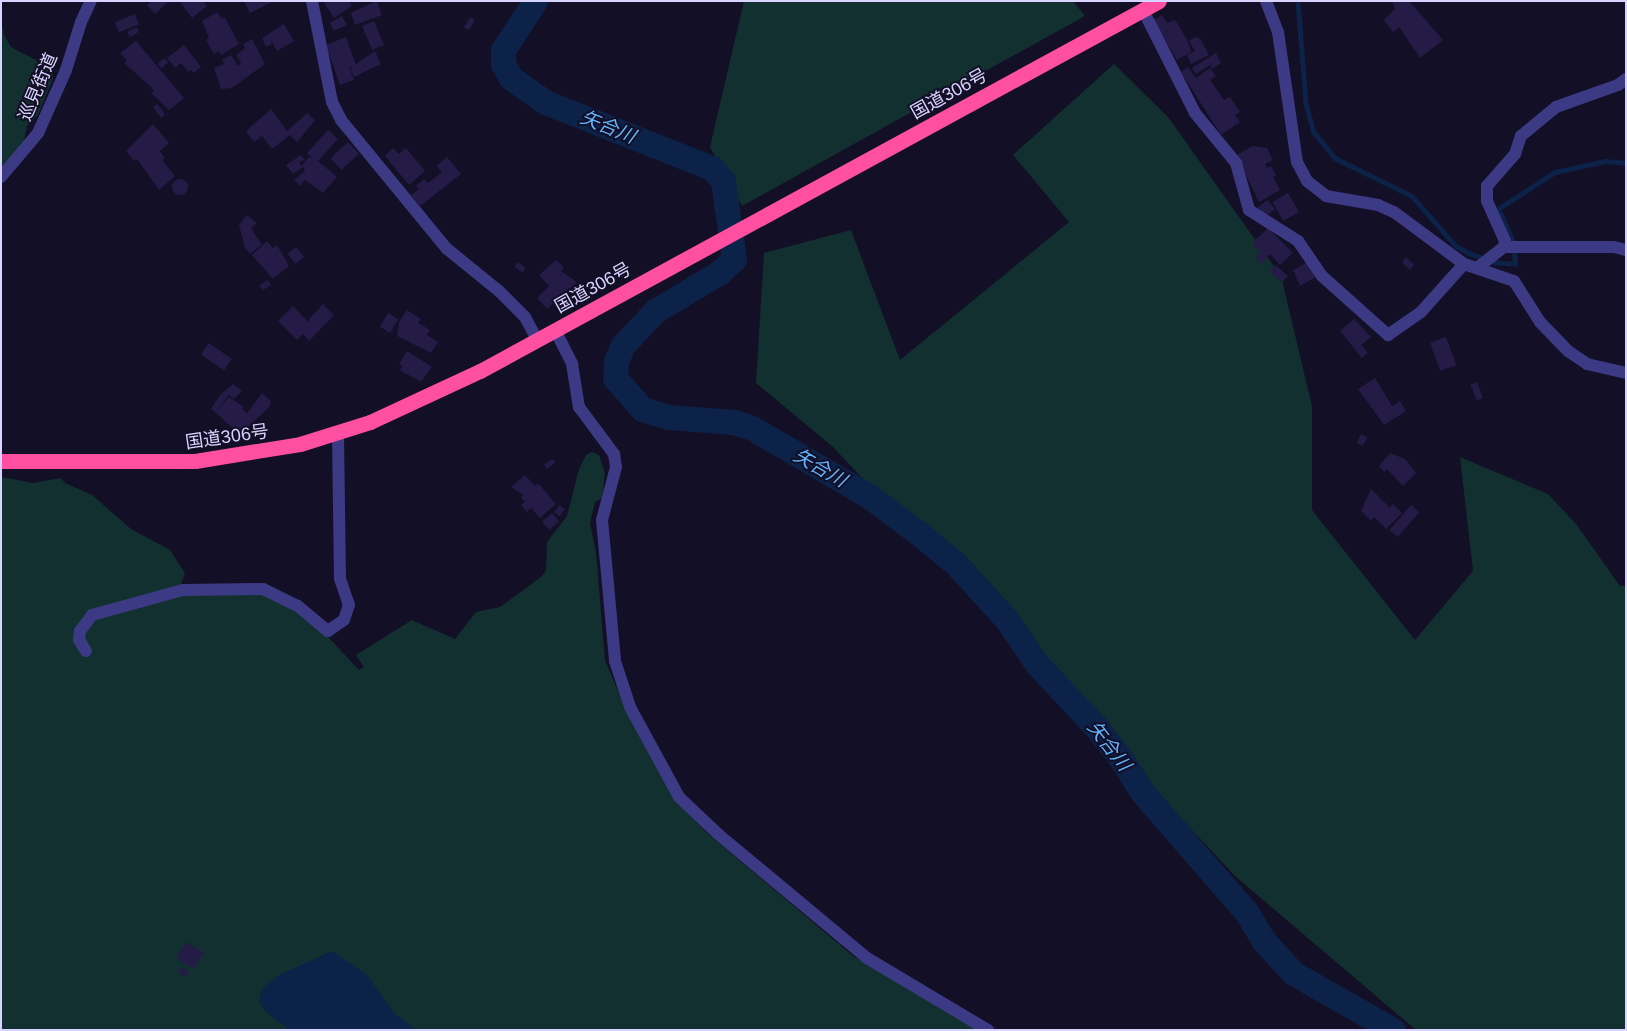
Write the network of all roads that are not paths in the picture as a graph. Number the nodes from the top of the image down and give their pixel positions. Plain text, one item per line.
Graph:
1 (91, 1) edge
2 (312, 1) edge
3 (1266, 1) edge
4 (1149, 5) edge
5 (1626, 79) edge
6 (1, 177) edge
7 (1511, 248) junction
8 (1626, 250) edge
9 (1464, 264) junction
10 (1478, 266) junction
11 (555, 330) junction
12 (538, 340) junction
13 (1626, 373) edge
14 (338, 433) junction
15 (1, 460) edge
16 (86, 651) dead end
17 (988, 1030) edge

1 - 6 street, 巡見街道
2 - 12 street
3 - 9 street
4 - 9 street
4 - 11 highway, 国道306号
5 - 7 street
7 - 8 street
7 - 10 street
9 - 10 street
10 - 13 street
11 - 12 highway, 国道306号
11 - 17 street
12 - 14 highway, 国道306号
14 - 15 highway, 国道306号
14 - 16 street

